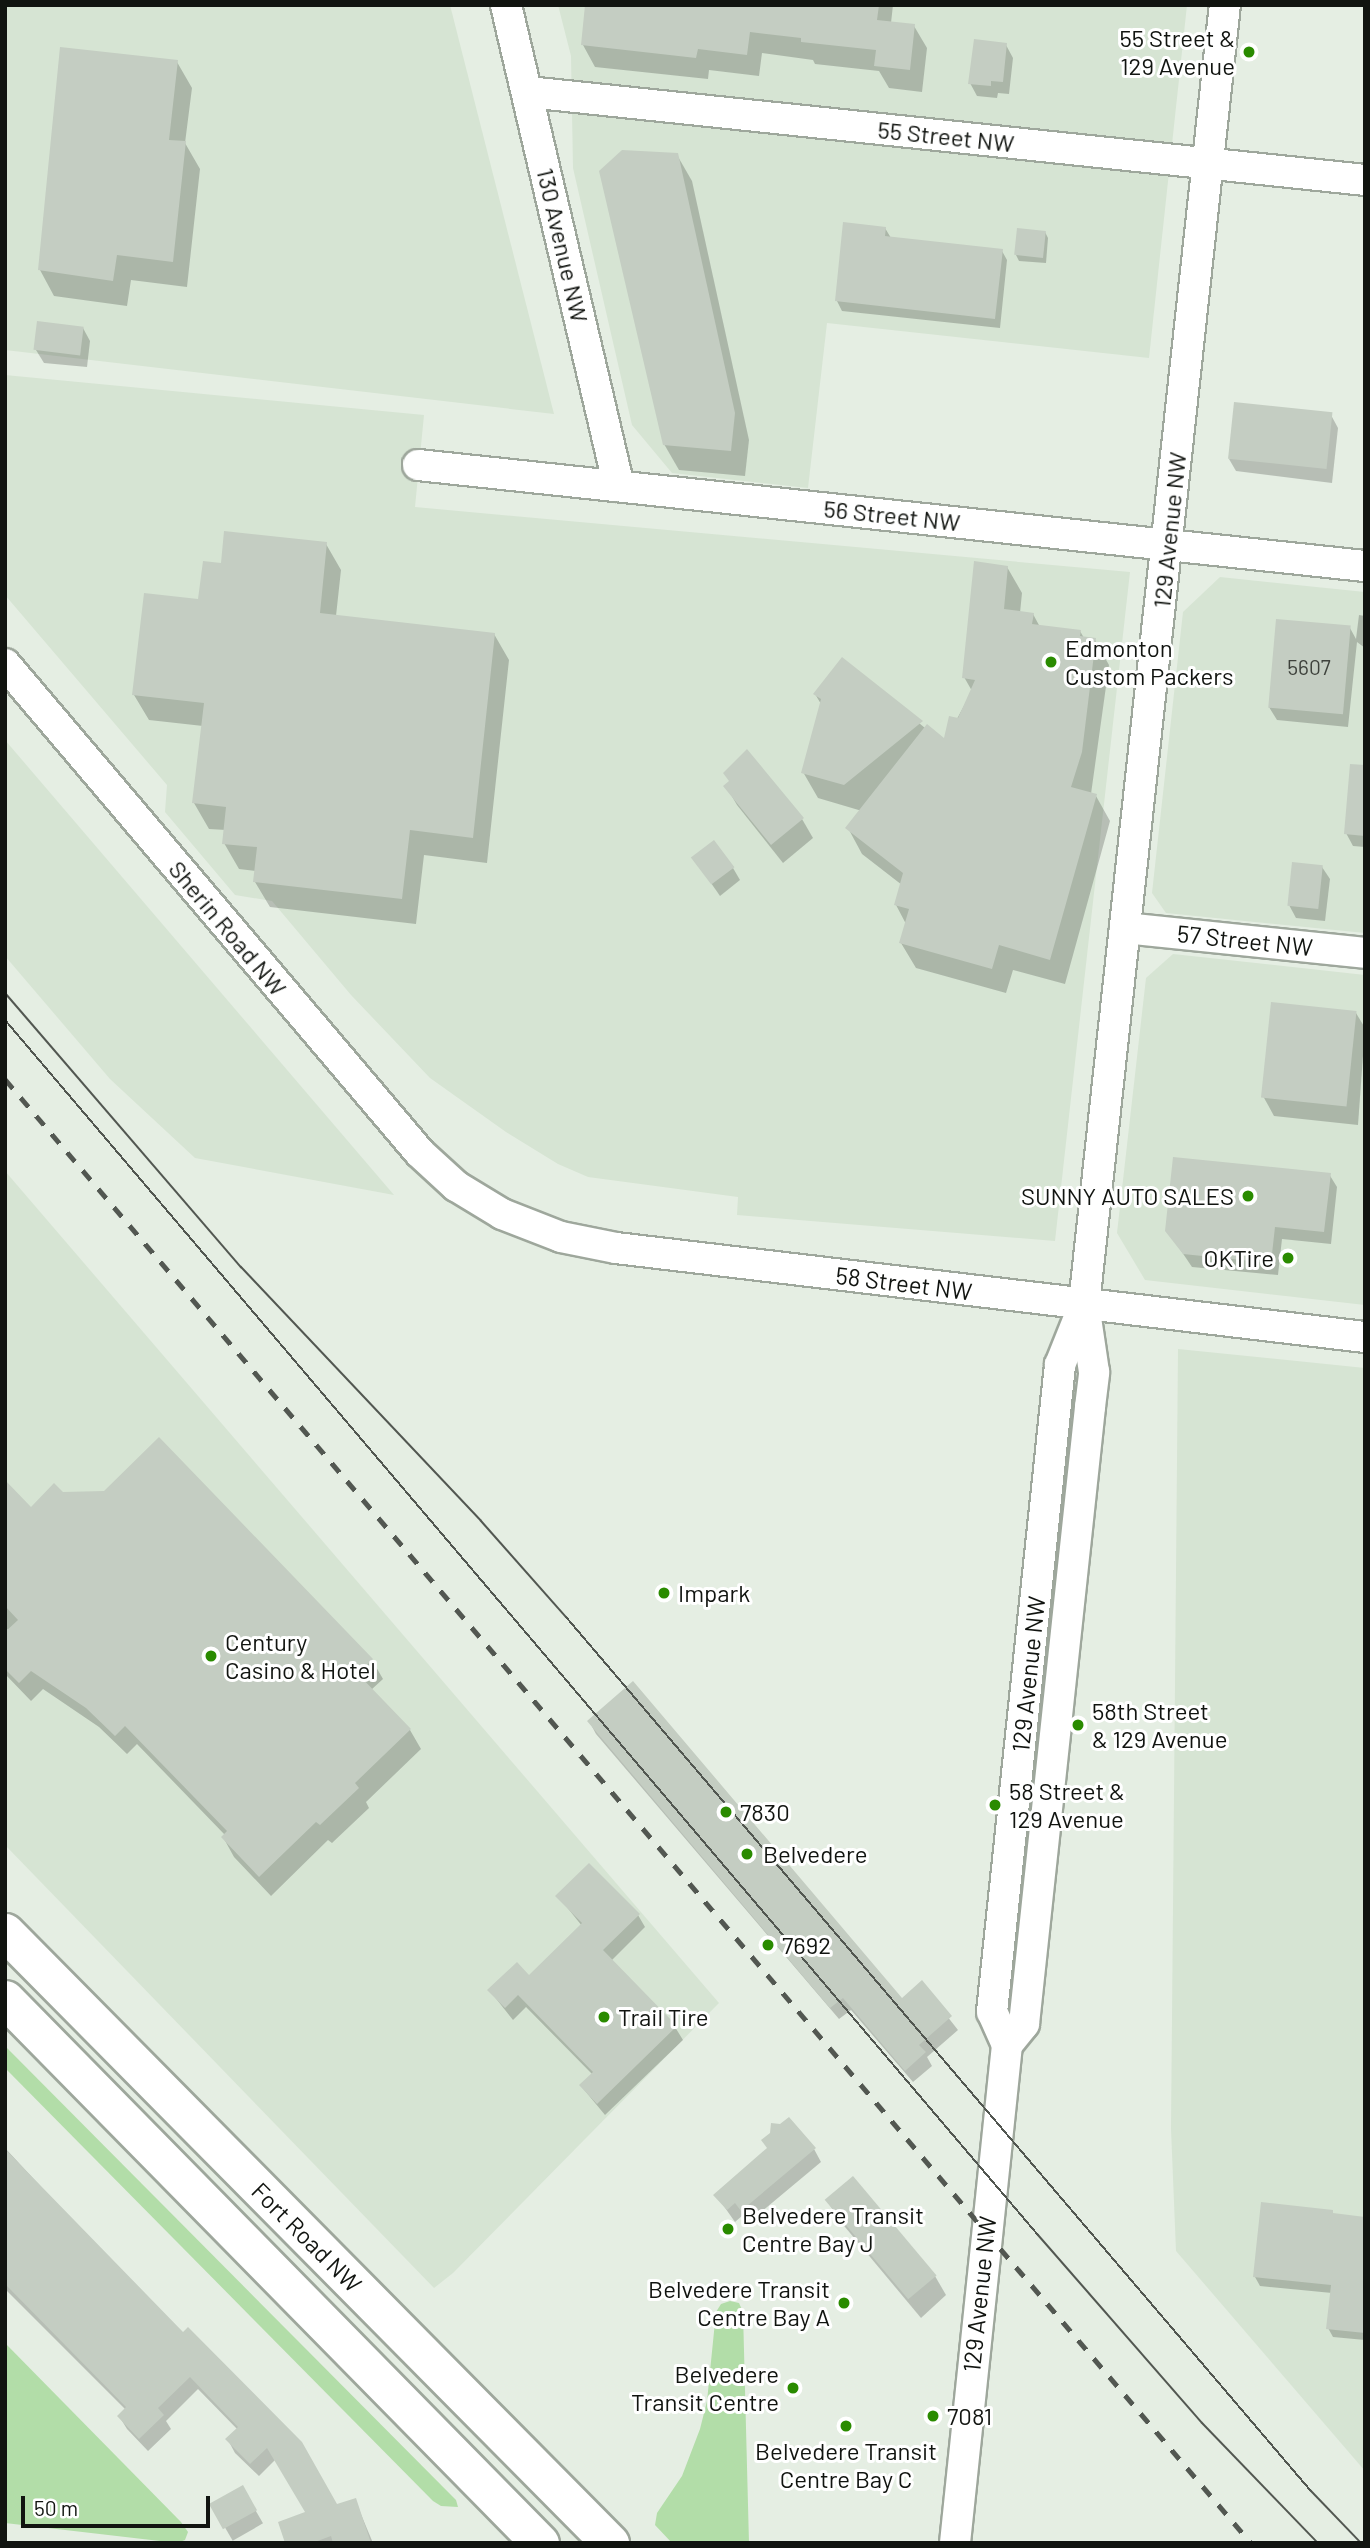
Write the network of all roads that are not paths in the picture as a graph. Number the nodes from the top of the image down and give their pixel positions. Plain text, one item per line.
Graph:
1 (506, 5) edge
2 (1225, 5) edge
3 (528, 92) junction
4 (1209, 163) junction
5 (1365, 180) edge
6 (418, 465) dead end
7 (619, 486) junction
8 (1167, 545) junction
9 (1365, 566) edge
10 (5, 664) edge
11 (1125, 928) junction
12 (1365, 953) edge
13 (456, 1186) joint
14 (1084, 1304) junction
15 (1365, 1337) edge
16 (5, 1932) edge
17 (5, 1999) edge
18 (540, 2543) edge
19 (610, 2543) edge
20 (955, 2543) edge

1 - 3 street, 130 Avenue NW
2 - 4 street, 129 Avenue NW
3 - 4 street, 55 Street NW
3 - 7 street, 130 Avenue NW
4 - 5 street, 55 Street NW
4 - 8 street, 129 Avenue NW
6 - 7 street, 56 Street NW
7 - 8 street, 56 Street NW
8 - 9 street, 56 Street NW
8 - 11 street, 129 Avenue NW
10 - 13 street, Sherin Road NW
11 - 12 street, 57 Street NW
11 - 14 street, 129 Avenue NW
13 - 14 street, 58 Street NW
14 - 15 street, 58 Street NW
14 - 20 street, 129 Avenue NW
16 - 19 main road, Fort Road NW
17 - 18 main road, Fort Road NW

